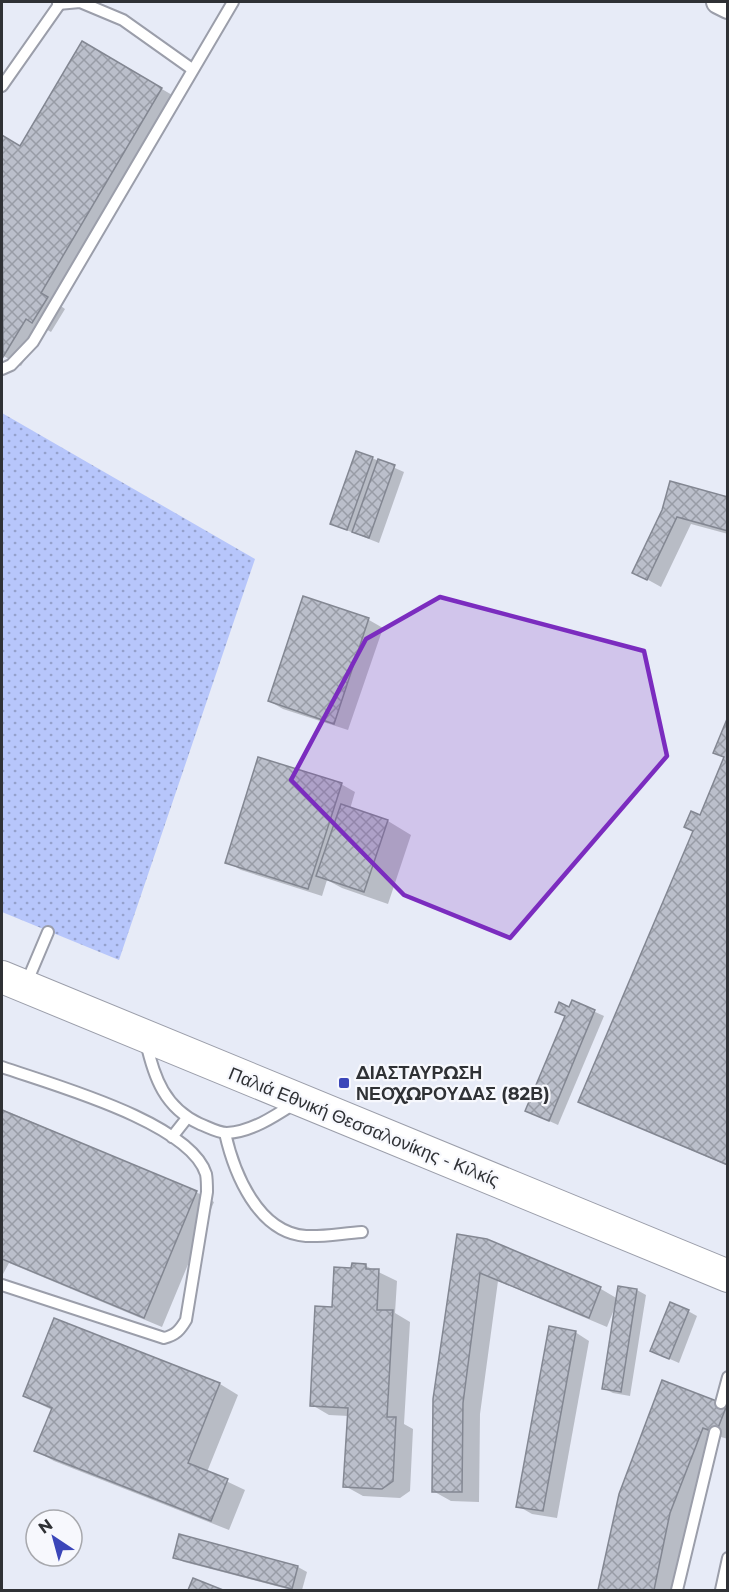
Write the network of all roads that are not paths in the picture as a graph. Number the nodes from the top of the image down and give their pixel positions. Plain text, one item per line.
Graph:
1 (232, 2) edge
2 (718, 2) edge
3 (59, 3) edge
4 (728, 7) edge
5 (192, 69) junction
6 (2, 86) edge
7 (2, 369) edge
8 (48, 932) dead end
9 (13, 982) edge
10 (144, 1036) junction
11 (2, 1067) edge
12 (299, 1101) junction
13 (187, 1118) junction
14 (225, 1133) junction
15 (172, 1137) junction
16 (362, 1232) dead end
17 (728, 1276) edge
18 (2, 1285) edge
19 (728, 1377) edge
20 (721, 1403) dead end
21 (715, 1432) dead end
22 (728, 1558) edge
23 (677, 1590) edge
24 (721, 1590) edge

1 - 5 lane
2 - 4 street
3 - 5 lane
3 - 6 lane
5 - 7 lane
8 - 9 lane
9 - 10 main road, Παλιά Εθνική Θεσσαλονίκης - Κιλκίς
10 - 12 main road, Παλιά Εθνική Θεσσαλονίκης - Κιλκίς
10 - 13 lane
11 - 15 lane
12 - 14 lane
12 - 17 main road, Παλιά Εθνική Θεσσαλονίκης - Κιλκίς
13 - 14 lane
13 - 15 lane
14 - 16 lane
15 - 18 lane
19 - 20 lane
21 - 23 lane
22 - 24 lane

